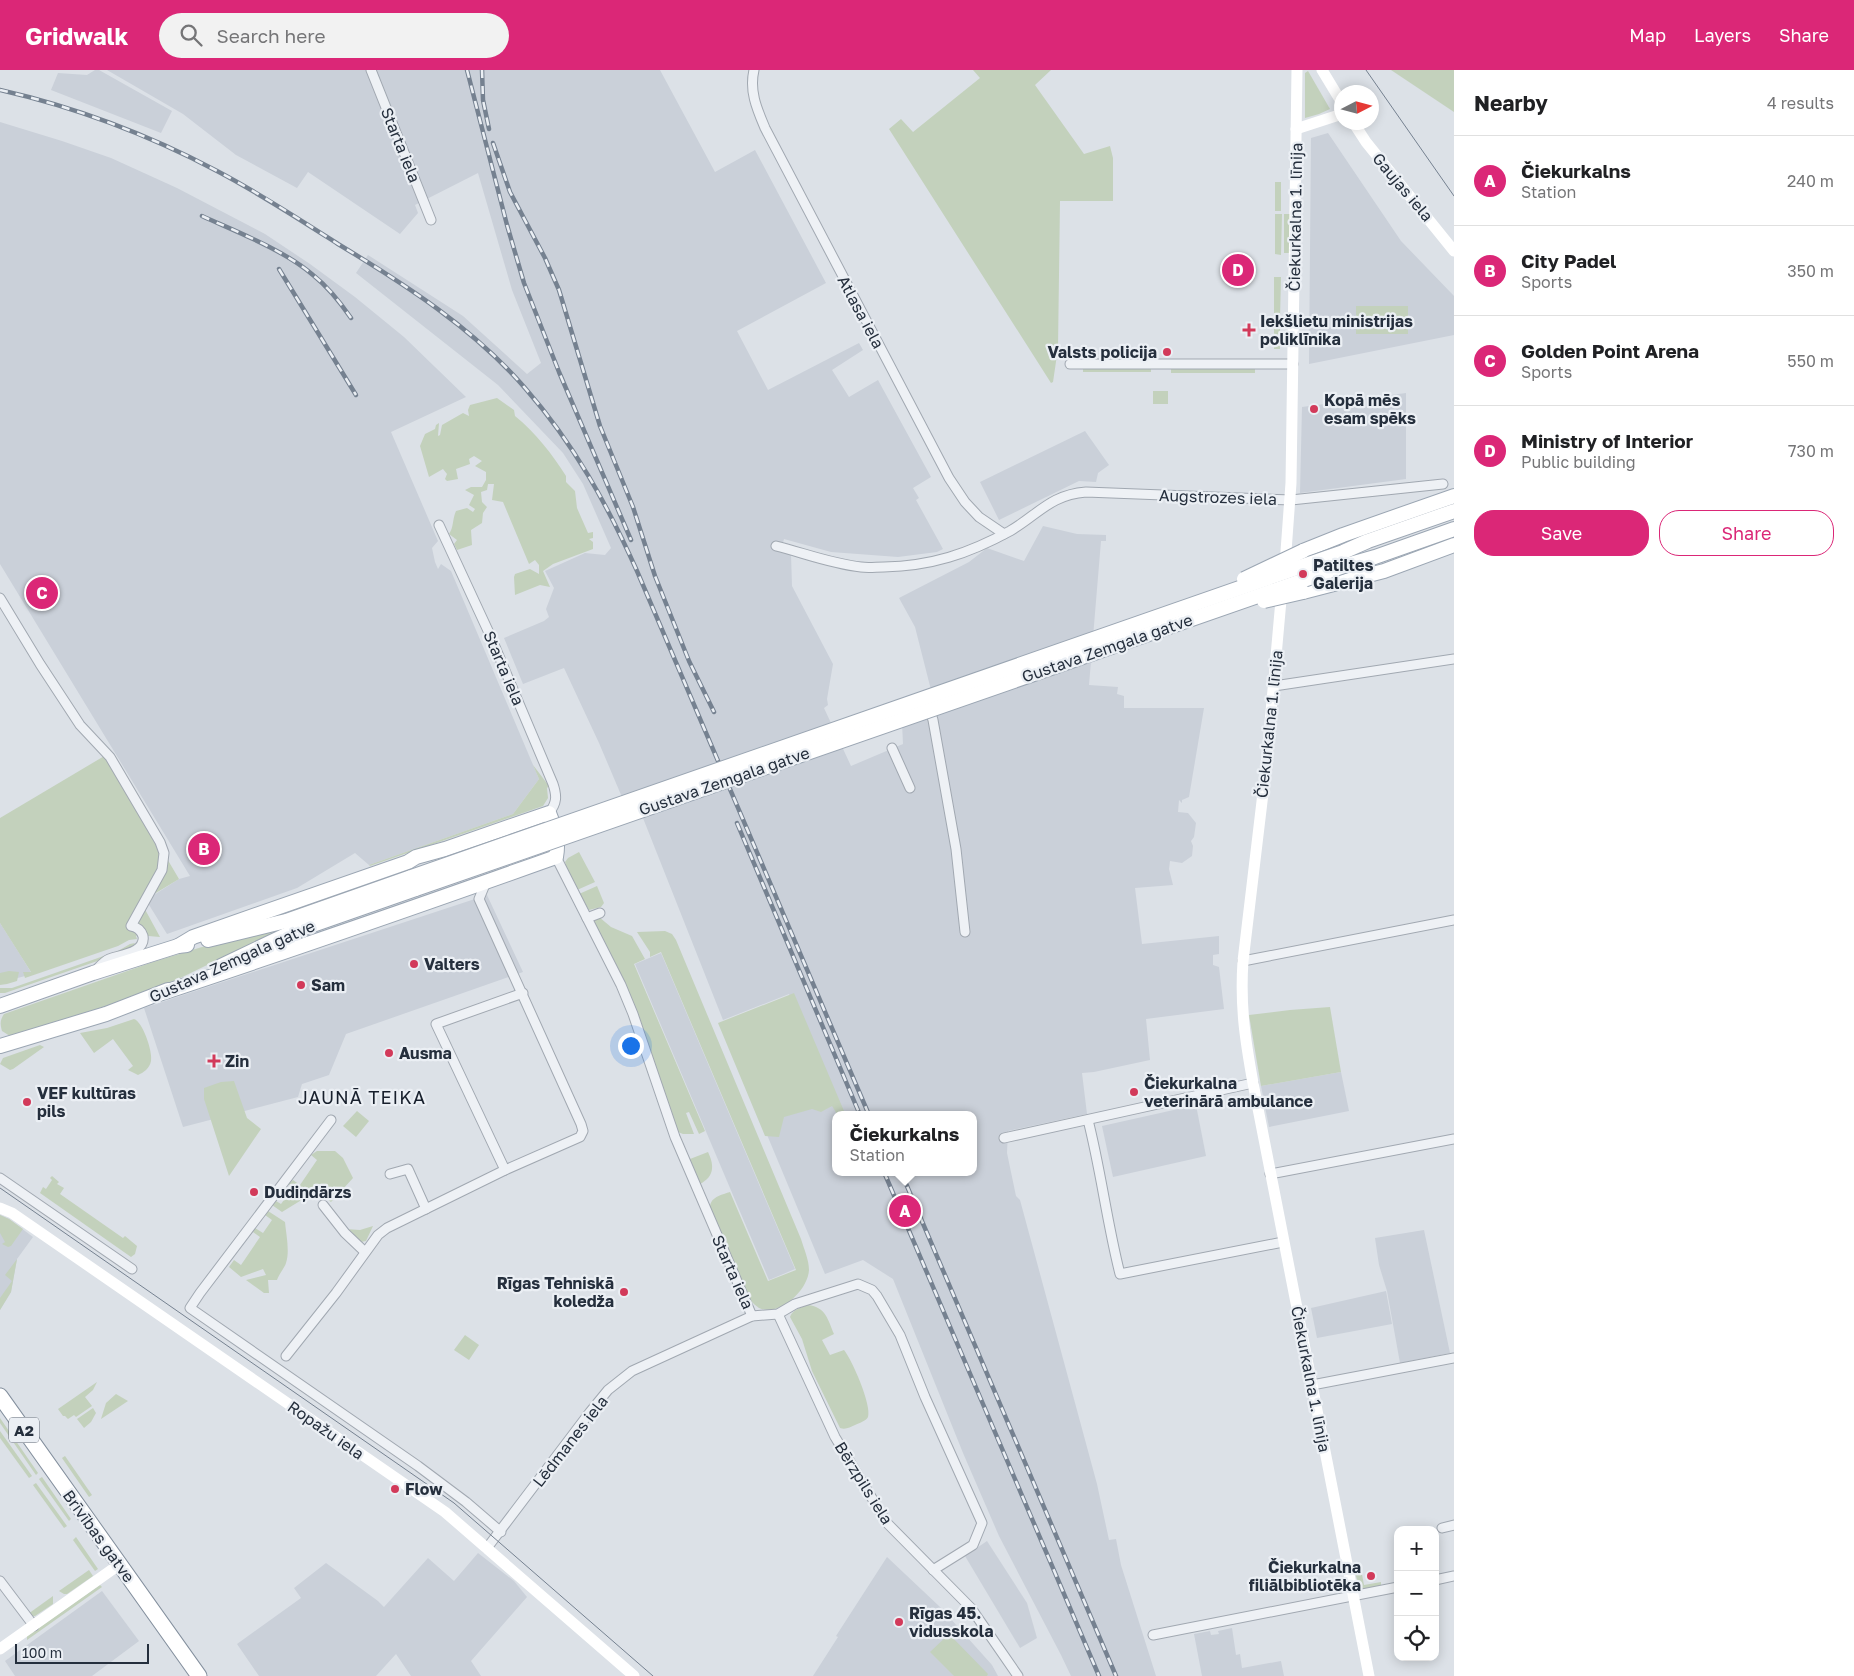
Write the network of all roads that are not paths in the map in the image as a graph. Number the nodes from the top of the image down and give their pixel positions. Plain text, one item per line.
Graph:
1 (371, 70) edge
2 (754, 70) edge
3 (1296, 70) edge
4 (1322, 70) edge
5 (1334, 90) edge
6 (1334, 117) edge
7 (1296, 130) junction
8 (1358, 130) edge
9 (431, 220) dead end
10 (1454, 251) edge
11 (1070, 364) dead end
12 (1293, 364) junction
13 (1443, 484) dead end
14 (1454, 496) edge
15 (1290, 500) junction
16 (1454, 511) edge
17 (439, 525) dead end
18 (1454, 529) edge
19 (1004, 534) junction
20 (1454, 545) edge
21 (776, 546) dead end
22 (0, 598) edge
23 (1177, 617) junction
24 (1454, 659) edge
25 (1274, 686) junction
26 (924, 694) dead end
27 (892, 748) dead end
28 (910, 788) dead end
29 (549, 813) junction
30 (556, 857) junction
31 (486, 882) junction
32 (413, 883) junction
33 (458, 893) junction
34 (479, 899) junction
35 (600, 913) dead end
36 (587, 918) junction
37 (1454, 920) edge
38 (965, 932) dead end
39 (178, 946) junction
40 (1242, 961) junction
41 (93, 973) junction
42 (523, 993) junction
43 (159, 994) junction
44 (0, 1006) edge
45 (0, 1037) edge
46 (6, 1045) edge
47 (1253, 1083) junction
48 (331, 1120) dead end
49 (1088, 1120) junction
50 (1004, 1138) dead end
51 (1454, 1139) edge
52 (505, 1170) junction
53 (390, 1174) dead end
54 (1270, 1174) junction
55 (0, 1178) edge
56 (323, 1205) dead end
57 (0, 1208) edge
58 (426, 1209) junction
59 (1284, 1242) junction
60 (365, 1252) junction
61 (132, 1270) dead end
62 (778, 1314) junction
63 (752, 1316) junction
64 (286, 1356) dead end
65 (1454, 1358) edge
66 (1312, 1386) junction
67 (0, 1396) edge
68 (1454, 1526) edge
69 (1442, 1528) dead end
70 (501, 1532) junction
71 (487, 1548) junction
72 (120, 1564) junction
73 (933, 1570) junction
74 (1454, 1576) edge
75 (1439, 1579) edge
76 (0, 1582) edge
77 (1394, 1588) edge
78 (1353, 1596) junction
79 (34, 1626) junction
80 (1153, 1635) dead end
81 (0, 1649) edge
82 (199, 1676) edge
83 (634, 1676) edge
84 (1018, 1676) edge
85 (1369, 1676) edge

1 - 9 street, Starta iela
2 - 19 street, Atlasa iela
3 - 7 street, Čiekurkalna 1. līnija
4 - 5 street
6 - 7 street
7 - 12 street, Čiekurkalna 1. līnija
8 - 10 street, Gaujas iela
11 - 12 street
12 - 15 street, Čiekurkalna 1. līnija
13 - 15 street, Augstrozes iela
14 - 23 main road, bridge
15 - 19 street, Augstrozes iela
15 - 25 street, Čiekurkalna 1. līnija
16 - 23 main road, Gustava Zemgala gatve, bridge
17 - 29 street, Starta iela
18 - 23 main road, Gustava Zemgala gatve, bridge
19 - 21 street, Augstrozes iela
20 - 23 main road, bridge
22 - 41 street
23 - 32 main road, Gustava Zemgala gatve, bridge
24 - 25 street
25 - 40 street, Čiekurkalna 1. līnija
26 - 38 street
27 - 28 street
29 - 30 main road
29 - 39 main road
30 - 31 main road
30 - 36 street, Starta iela
31 - 33 main road
31 - 34 street
32 - 39 main road, Gustava Zemgala gatve
32 - 43 main road, Gustava Zemgala gatve
33 - 34 street
33 - 43 main road
34 - 42 street
35 - 36 street
36 - 63 street, Starta iela
37 - 40 street
39 - 41 main road, Gustava Zemgala gatve
40 - 47 street, Čiekurkalna 1. līnija
41 - 44 main road, Gustava Zemgala gatve
42 - 52 street
42 - 52 street
43 - 46 main road, Gustava Zemgala gatve
45 - 46 main road
47 - 49 street
47 - 54 street, Čiekurkalna 1. līnija
48 - 70 street, Ropažu iela
49 - 50 street
49 - 59 street
51 - 54 street
52 - 58 street
53 - 58 street
54 - 59 street, Čiekurkalna 1. līnija
55 - 61 street
56 - 60 street
57 - 71 street, Ropažu iela
58 - 60 street
59 - 66 street, Čiekurkalna 1. līnija
60 - 64 street
62 - 63 street, Starta iela
62 - 73 street, Bērzpils iela
62 - 73 street, Starta iela
63 - 70 street, Lēdmanes iela
65 - 66 street
66 - 78 street, Čiekurkalna 1. līnija
67 - 72 highway, Brīvības gatve / A2
68 - 69 street
70 - 71 street, Lēdmanes iela
71 - 83 street, Ropažu iela
72 - 79 street
72 - 82 highway, Brīvības gatve / A2
73 - 84 street, Bērzpils iela
74 - 75 street
76 - 79 street
77 - 78 street
78 - 80 street
78 - 85 street, Čiekurkalna 1. līnija
79 - 81 street

